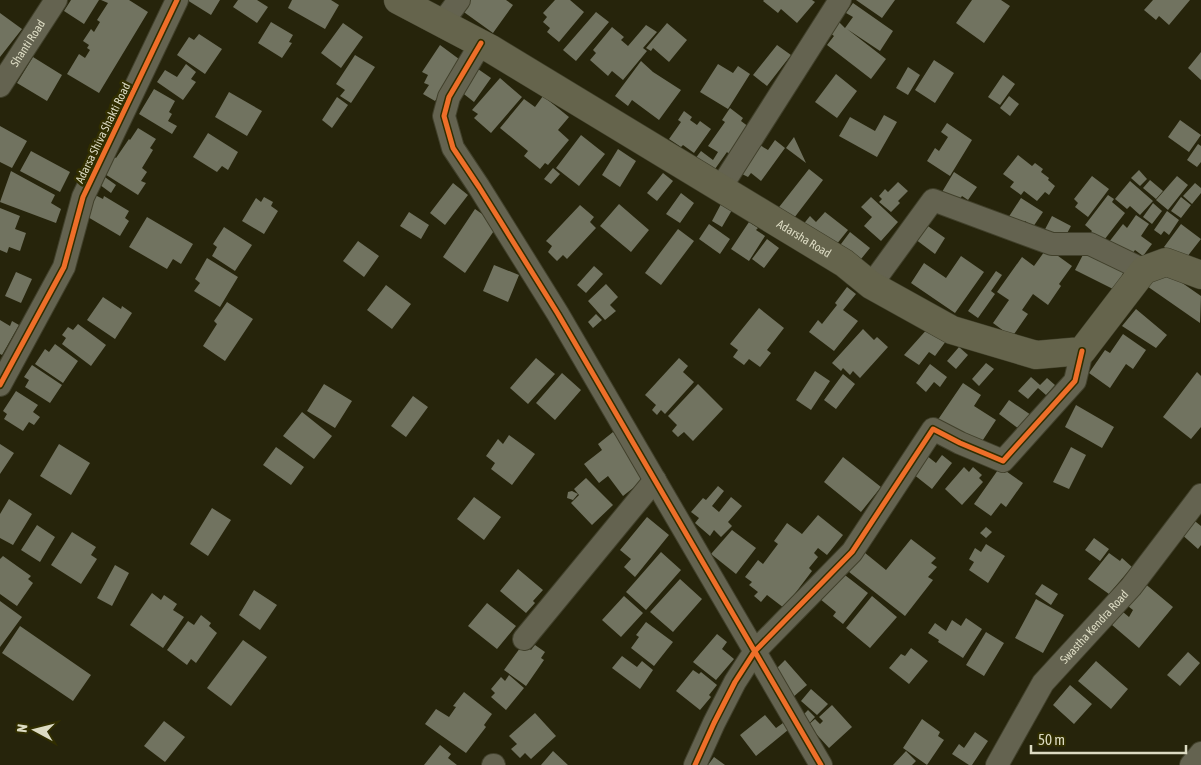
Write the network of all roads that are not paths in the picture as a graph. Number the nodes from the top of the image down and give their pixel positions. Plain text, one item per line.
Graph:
1 (56, 0) edge
2 (177, 0) edge
3 (398, 0) edge
4 (459, 0) edge
5 (840, 0) edge
6 (442, 23) junction
7 (481, 44) junction
8 (0, 86) edge
9 (720, 188) junction
10 (1144, 270) junction
11 (1201, 275) edge
12 (871, 285) junction
13 (1082, 351) junction
14 (0, 385) edge
15 (655, 480) junction
16 (1201, 495) edge
17 (524, 639) dead end
18 (755, 651) junction
19 (1201, 753) edge
20 (695, 765) edge
21 (821, 765) edge
22 (997, 765) edge
23 (1191, 765) edge

1 - 8 street, Shanti Road
2 - 14 street, Adarsa Shiva Shakti Road
3 - 6 main road, Adarsha Road
4 - 6 street
5 - 9 street
6 - 7 main road, Adarsha Road
7 - 9 main road, Adarsha Road
7 - 15 street
9 - 12 main road, Adarsha Road
10 - 11 main road
10 - 12 street
10 - 13 main road
12 - 13 main road, Adarsha Road
13 - 18 street
15 - 17 street
15 - 18 street
16 - 22 street, Swastha Kendra Road
18 - 20 street
18 - 21 street
19 - 23 street

